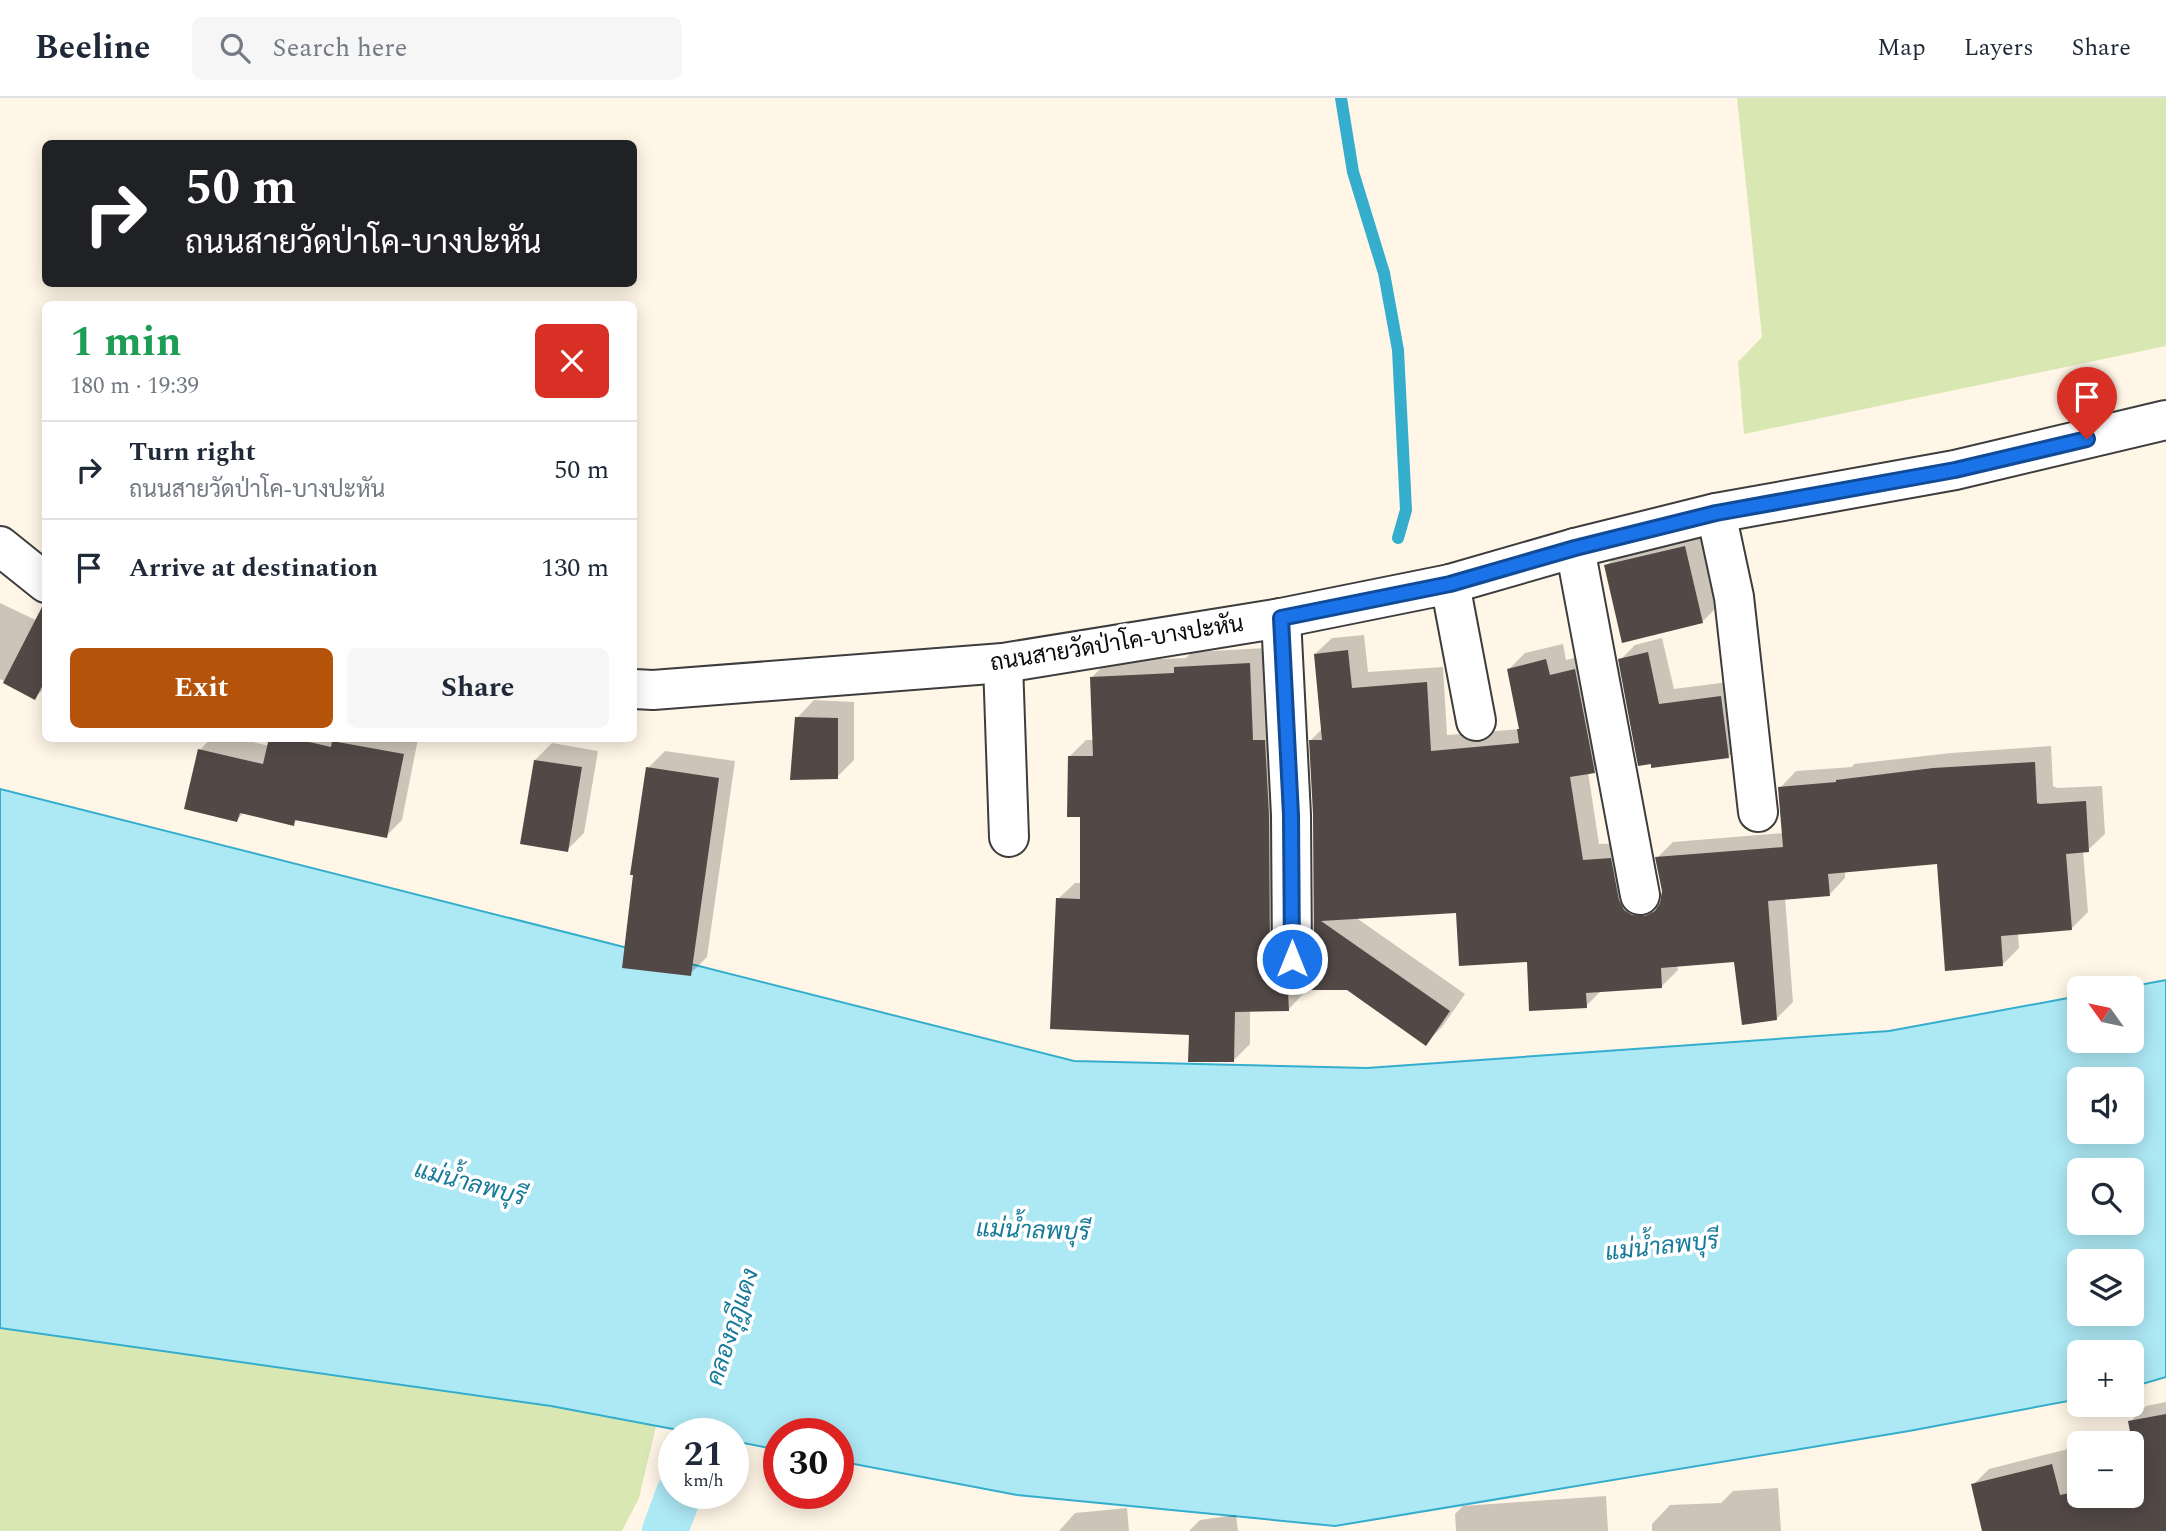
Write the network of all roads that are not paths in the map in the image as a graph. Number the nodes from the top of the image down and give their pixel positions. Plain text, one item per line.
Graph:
1 (2166, 420) edge
2 (1716, 513) junction
3 (0, 546) edge
4 (1575, 548) junction
5 (42, 580) edge
6 (1450, 584) junction
7 (1281, 618) junction
8 (1003, 663) junction
9 (637, 689) edge
10 (1476, 721) dead end
11 (1758, 812) dead end
12 (1009, 838) dead end
13 (1640, 895) dead end
14 (1292, 959) dead end

1 - 2 street, ถนนสายวัดป่าโค-บางปะหัน
2 - 4 street, ถนนสายวัดป่าโค-บางปะหัน
2 - 11 street
3 - 5 street
4 - 6 street, ถนนสายวัดป่าโค-บางปะหัน
4 - 13 street
6 - 7 street, ถนนสายวัดป่าโค-บางปะหัน
6 - 10 street
7 - 8 street, ถนนสายวัดป่าโค-บางปะหัน
7 - 14 street
8 - 9 street, ถนนสายวัดป่าโค-บางปะหัน
8 - 12 street

